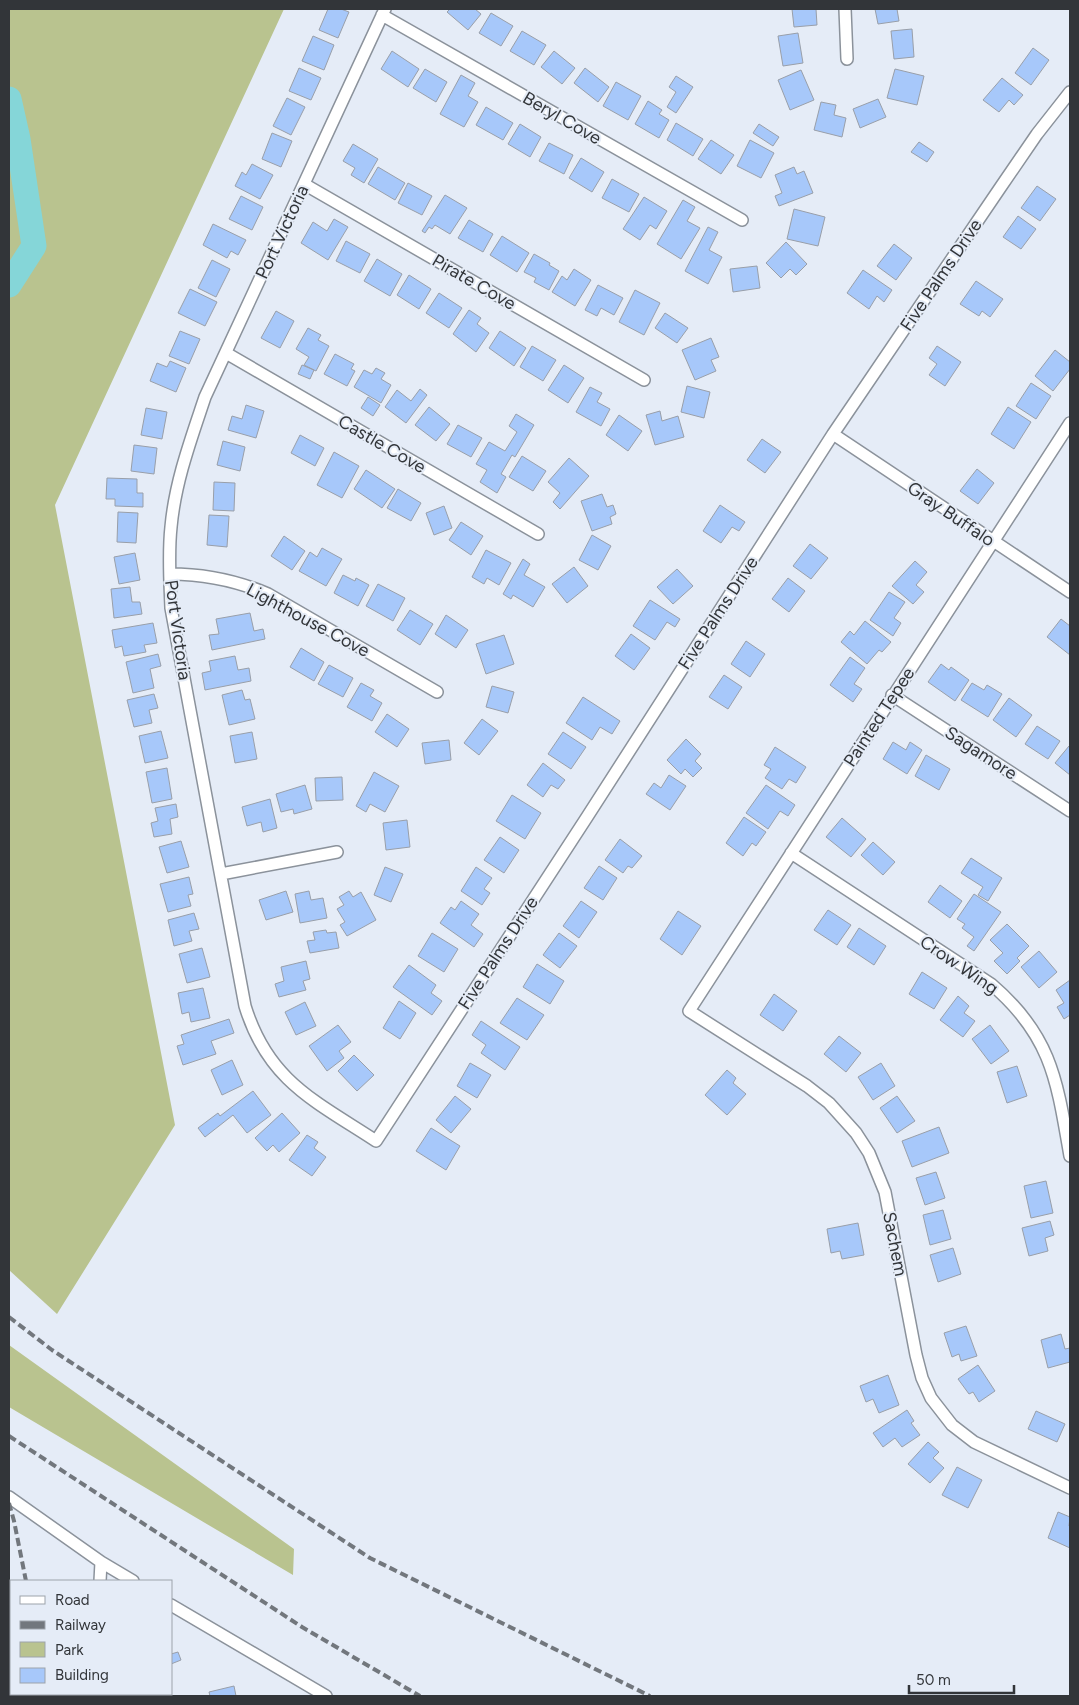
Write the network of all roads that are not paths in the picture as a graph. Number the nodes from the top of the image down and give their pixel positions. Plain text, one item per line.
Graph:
1 (845, 9) edge
2 (383, 12) edge
3 (847, 59) dead end
4 (1070, 92) edge
5 (304, 184) junction
6 (742, 220) dead end
7 (226, 353) junction
8 (644, 380) dead end
9 (1070, 423) edge
10 (833, 434) junction
11 (538, 534) dead end
12 (993, 542) junction
13 (170, 574) junction
14 (1070, 592) edge
15 (437, 692) dead end
16 (892, 695) junction
17 (1070, 811) edge
18 (337, 852) dead end
19 (791, 853) junction
20 (220, 874) junction
21 (689, 1011) joint
22 (376, 1141) joint
23 (1070, 1156) edge
24 (1070, 1485) edge
25 (9, 1497) edge
26 (101, 1562) junction
27 (100, 1580) edge
28 (130, 1580) edge
29 (172, 1606) edge
30 (326, 1696) edge

1 - 3 street
2 - 5 street, Port Victoria
2 - 6 street, Beryl Cove
4 - 10 street, Five Palms Drive
5 - 7 street, Port Victoria
5 - 8 street, Pirate Cove
7 - 11 street, Castle Cove
7 - 13 street, Port Victoria
9 - 12 street, Painted Tepee
10 - 12 street, Gray Buffalo
10 - 22 street, Five Palms Drive
12 - 14 street, Gray Buffalo
12 - 16 street, Painted Tepee
13 - 15 street, Lighthouse Cove
13 - 20 street, Port Victoria
16 - 17 street, Sagamore
16 - 19 street, Painted Tepee
18 - 20 street
19 - 21 street, Painted Tepee
19 - 23 street, Crow Wing
20 - 22 street, Port Victoria
21 - 24 street, Sachem
25 - 26 street
26 - 27 street
26 - 28 street
29 - 30 street

